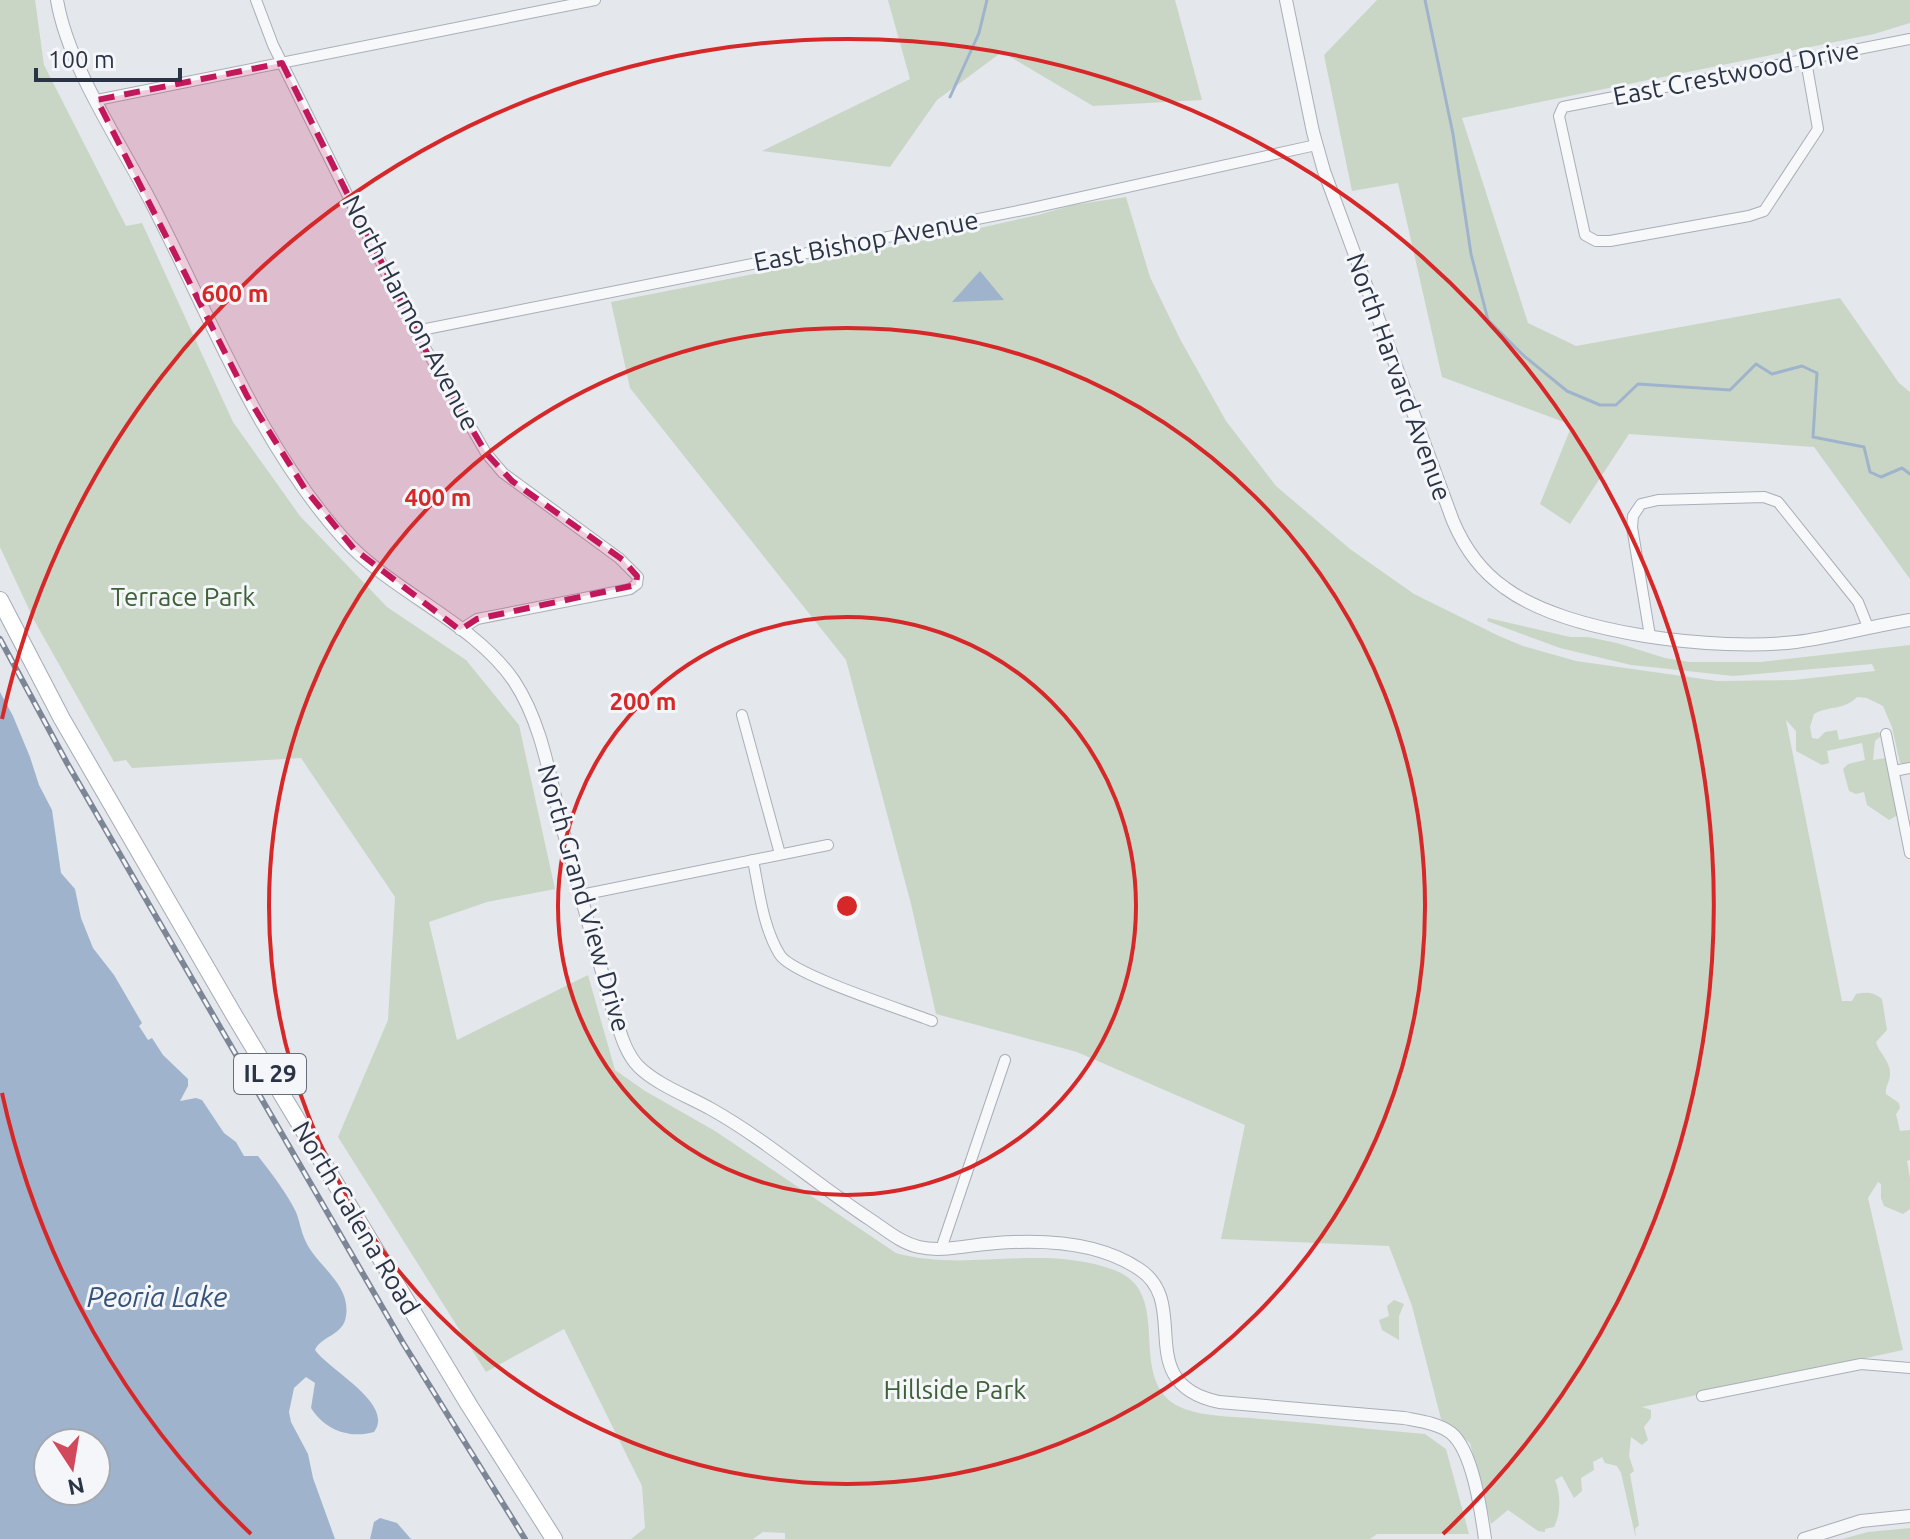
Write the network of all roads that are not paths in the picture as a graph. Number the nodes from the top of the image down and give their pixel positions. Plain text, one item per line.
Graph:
1 (57, 0) edge
2 (256, 0) edge
3 (518, 0) edge
4 (595, 0) edge
5 (1286, 0) edge
6 (521, 15) junction
7 (1910, 39) edge
8 (1806, 61) junction
9 (282, 63) junction
10 (97, 100) junction
11 (1316, 145) junction
12 (416, 331) junction
13 (0, 600) edge
14 (1910, 620) edge
15 (1868, 627) junction
16 (460, 630) junction
17 (1650, 636) junction
18 (742, 715) dead end
19 (1886, 734) dead end
20 (1910, 768) edge
21 (1894, 771) junction
22 (828, 845) dead end
23 (1910, 853) edge
24 (780, 854) junction
25 (753, 860) junction
26 (581, 895) junction
27 (932, 1021) dead end
28 (1005, 1060) dead end
29 (941, 1249) junction
30 (1910, 1368) edge
31 (1702, 1396) dead end
32 (1910, 1516) edge
33 (554, 1539) edge
34 (1485, 1539) edge
35 (1804, 1539) edge

1 - 10 street, North Grand View Drive
2 - 9 street, North Harmon Avenue
3 - 6 street
4 - 6 street
5 - 11 street, North Harvard Avenue
6 - 9 street
7 - 8 street, East Crestwood Drive
8 - 8 street, East Crestwood Drive
9 - 10 street
9 - 12 street, North Harmon Avenue
10 - 16 street, North Grand View Drive
11 - 12 street, East Bishop Avenue
11 - 17 street, North Harvard Avenue
12 - 16 street, North Harmon Avenue
13 - 33 main road, North Galena Road / IL 29
14 - 15 street, North Harvard Avenue
15 - 17 street, North Harvard Avenue
15 - 17 street
16 - 26 street, North Grand View Drive
18 - 24 street
19 - 21 street
20 - 21 street
21 - 23 street
22 - 24 street
24 - 25 street
25 - 26 street
25 - 27 street
26 - 29 street, North Grand View Drive
28 - 29 street
29 - 34 street, North Grand View Drive
30 - 31 street
32 - 35 street

